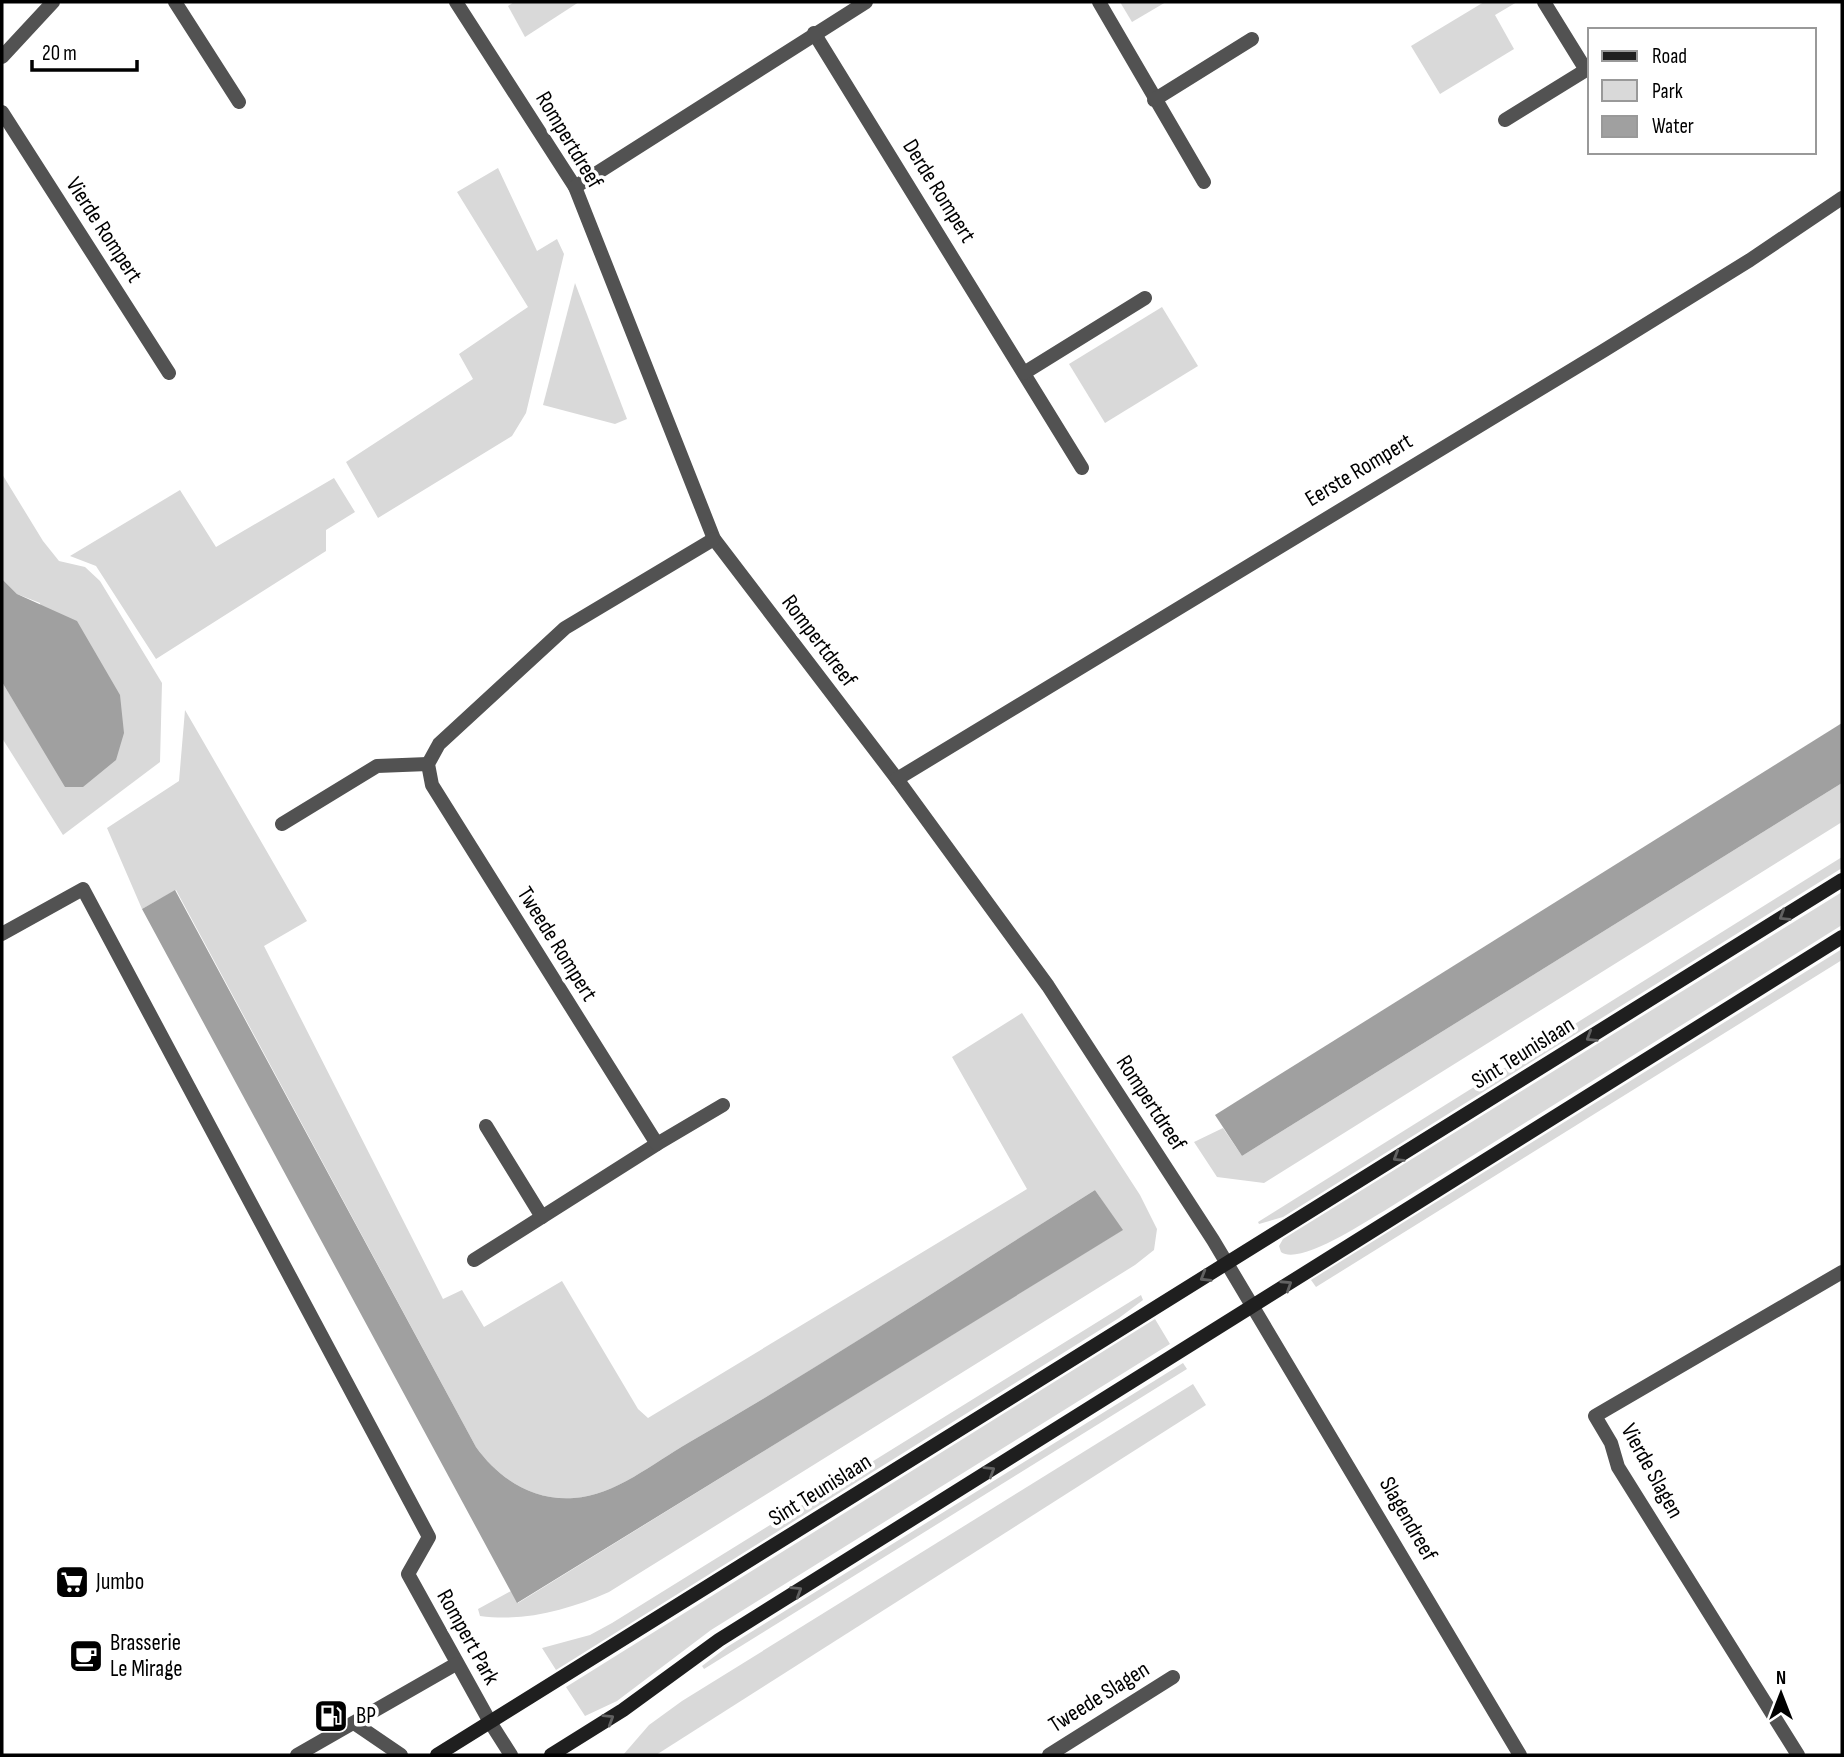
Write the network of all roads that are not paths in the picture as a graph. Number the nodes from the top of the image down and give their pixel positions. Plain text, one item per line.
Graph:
1 (53, 2) edge
2 (175, 2) edge
3 (456, 2) edge
4 (866, 2) edge
5 (1099, 2) edge
6 (1544, 2) edge
7 (814, 33) junction
8 (1252, 39) dead end
9 (2, 57) edge
10 (1154, 100) junction
11 (239, 102) dead end
12 (2, 112) edge
13 (1505, 120) dead end
14 (1204, 182) dead end
15 (575, 187) junction
16 (1842, 198) edge
17 (1144, 298) dead end
18 (169, 373) dead end
19 (1024, 373) junction
20 (1082, 468) dead end
21 (714, 538) junction
22 (428, 764) junction
23 (897, 779) junction
24 (282, 824) dead end
25 (1842, 880) edge
26 (2, 934) edge
27 (1842, 937) edge
28 (723, 1105) dead end
29 (486, 1126) dead end
30 (657, 1144) junction
31 (542, 1217) junction
32 (474, 1260) dead end
33 (1227, 1264) junction
34 (1842, 1272) edge
35 (1253, 1307) junction
36 (456, 1664) junction
37 (1173, 1677) dead end
38 (490, 1722) junction
39 (354, 1723) junction
40 (298, 1755) edge
41 (401, 1755) edge
42 (437, 1755) edge
43 (511, 1755) edge
44 (551, 1755) edge
45 (1049, 1755) edge
46 (1520, 1755) edge
47 (1798, 1755) edge

1 - 9 street
2 - 11 street
3 - 15 street, Rompertdreef
4 - 7 street
5 - 10 street
6 - 13 street
7 - 15 street
7 - 19 street, Derde Rompert
8 - 10 street
10 - 14 street
12 - 18 street, Vierde Rompert
15 - 21 street, Rompertdreef
16 - 23 street, Eerste Rompert
17 - 19 street
19 - 20 street, Derde Rompert
21 - 22 street
21 - 23 street, Rompertdreef
22 - 24 street
22 - 30 street, Tweede Rompert
23 - 33 street, Rompertdreef
25 -> 33 street, Sint Teunislaan
26 - 36 street, Rompert Park
35 -> 27 street
28 - 30 street
29 - 31 street
30 - 31 street
31 - 32 street
33 - 35 street
33 -> 38 street, Sint Teunislaan
34 - 47 street, Vierde Slagen
44 -> 35 street
35 - 46 street, Slagendreef
36 - 38 street, Rompert Park
36 - 39 street
37 - 45 street, Tweede Slagen
38 - 42 street, Sint Teunislaan
38 - 43 street, Rompert Park
39 - 40 street
39 - 41 street

